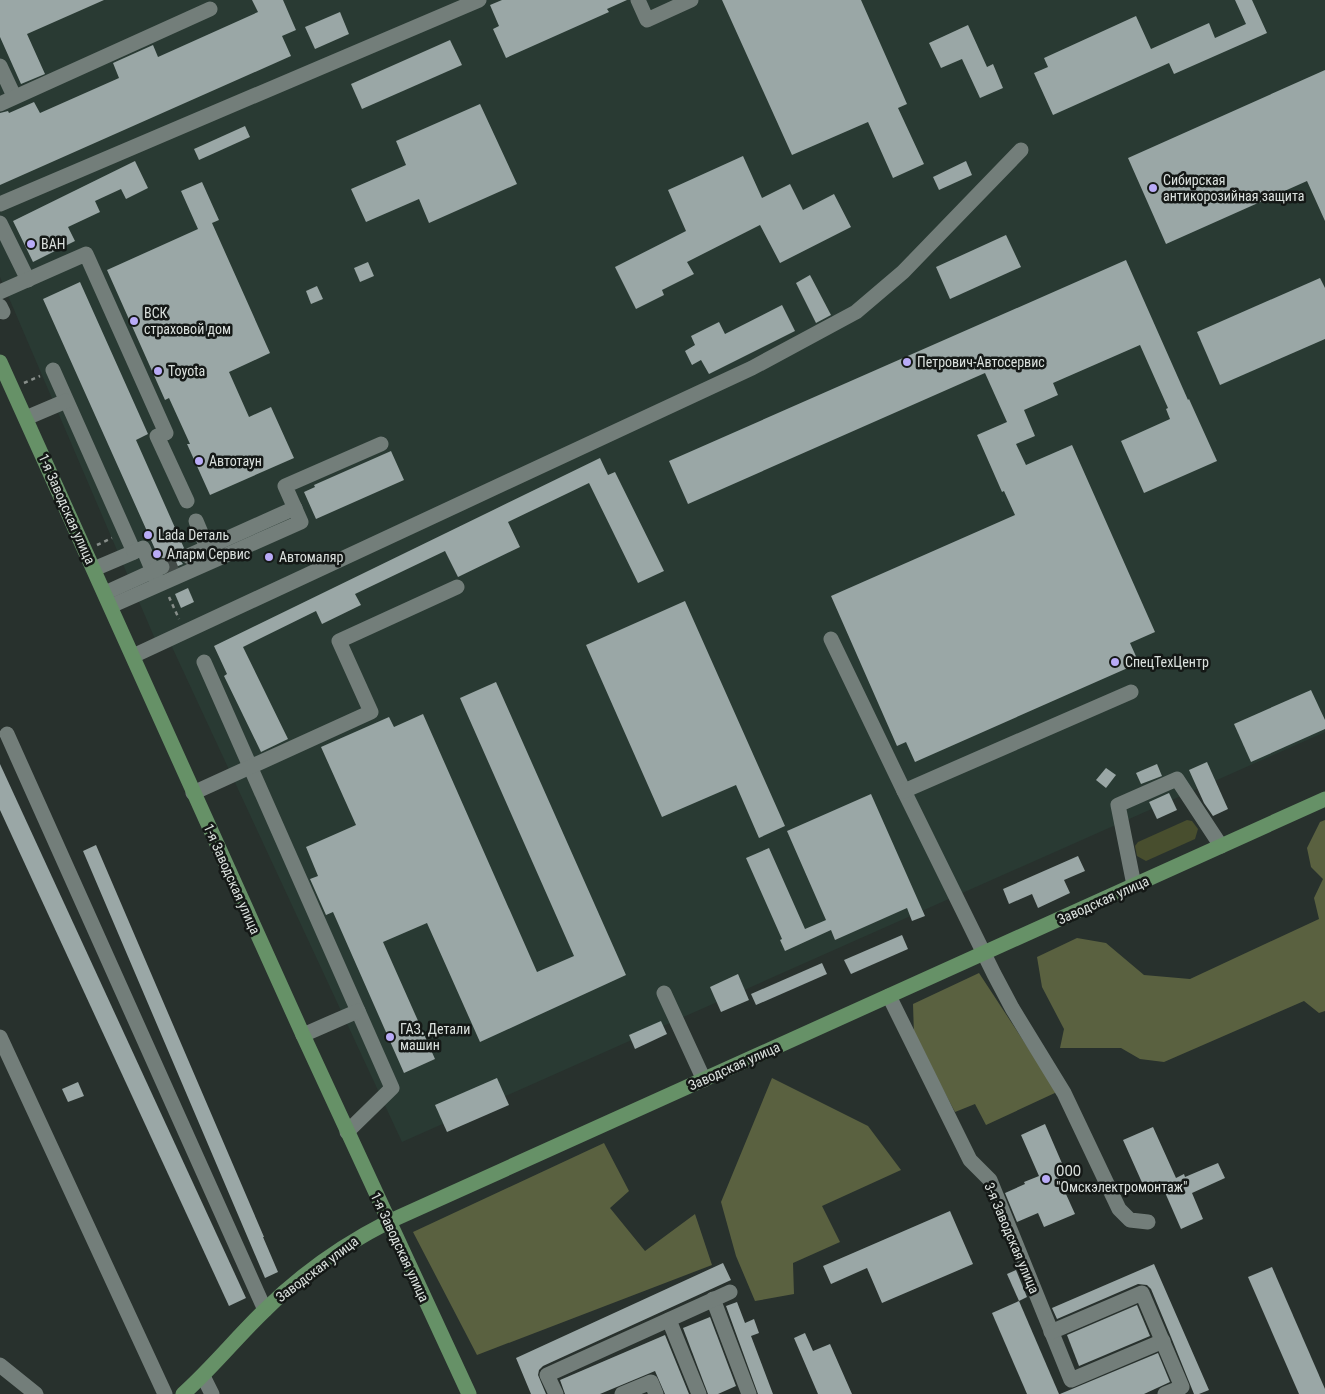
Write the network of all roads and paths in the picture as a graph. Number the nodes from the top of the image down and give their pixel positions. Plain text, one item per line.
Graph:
1 (479, 0) edge
2 (638, 0) edge
3 (691, 0) edge
4 (210, 9) dead end
5 (0, 66) edge
6 (14, 96) junction
7 (0, 104) edge
8 (1021, 150) dead end
9 (0, 204) edge
10 (0, 222) edge
11 (28, 280) junction
12 (0, 292) edge
13 (0, 362) edge
14 (53, 370) joint
15 (23, 383) dead end
16 (66, 400) junction
17 (26, 418) junction
18 (381, 444) dead end
19 (186, 501) dead end
20 (196, 522) dead end
21 (134, 552) junction
22 (210, 554) junction
23 (188, 556) tunnel mouth
24 (94, 569) junction
25 (158, 574) junction
26 (457, 587) dead end
27 (170, 598) dead end
28 (108, 599) junction
29 (172, 603) dead end
30 (831, 639) dead end
31 (133, 656) junction
32 (204, 662) dead end
33 (1131, 692) dead end
34 (7, 734) dead end
35 (250, 767) junction
36 (904, 791) junction
37 (193, 793) junction
38 (1325, 799) edge
39 (1221, 846) junction
40 (1134, 886) junction
41 (984, 954) junction
42 (664, 994) dead end
43 (889, 996) junction
44 (358, 1011) junction
45 (303, 1035) junction
46 (0, 1037) edge
47 (704, 1080) junction
48 (347, 1132) junction
49 (388, 1222) junction
50 (1148, 1222) dead end
51 (730, 1292) dead end
52 (713, 1299) junction
53 (265, 1310) junction
54 (669, 1320) junction
55 (1051, 1332) junction
56 (1162, 1341) junction
57 (0, 1365) edge
58 (202, 1376) junction
59 (36, 1394) edge
60 (165, 1394) edge
61 (183, 1394) edge
62 (212, 1394) edge
63 (469, 1394) edge
64 (556, 1394) edge
65 (622, 1394) edge
66 (656, 1394) edge
67 (699, 1394) edge
68 (749, 1394) edge
69 (1165, 1394) edge

1 - 9 street
2 - 3 street
4 - 6 street
5 - 6 street
6 - 7 street
8 - 31 street
10 - 11 street
11 - 12 street
11 - 19 street
13 - 17 main road, 1-я Заводская улица
14 - 15 path
14 - 16 street
16 - 17 street
16 - 21 street
17 - 24 main road, 1-я Заводская улица
18 - 22 street
20 - 22 street
21 - 24 street
21 - 25 street
22 - 23 street
22 - 25 street
24 - 28 main road, 1-я Заводская улица
25 - 28 street
26 - 35 street
27 - 29 path
28 - 31 main road, 1-я Заводская улица
30 - 36 street
31 - 37 main road, 1-я Заводская улица
32 - 35 street
33 - 36 street
34 - 53 street
35 - 37 street
35 - 44 street
36 - 41 street
37 - 45 main road, 1-я Заводская улица
38 - 39 main road, Заводская улица
39 - 40 main road, Заводская улица
39 - 40 street
40 - 41 main road, Заводская улица
41 - 43 main road, Заводская улица
41 - 50 street
42 - 47 street
43 - 47 main road, Заводская улица
43 - 55 street, 3-я Заводская улица
44 - 45 street
44 - 48 street
45 - 48 main road, 1-я Заводская улица
46 - 60 street
47 - 49 main road, Заводская улица
48 - 49 main road, 1-я Заводская улица
49 - 53 main road, Заводская улица
49 - 63 main road, 1-я Заводская улица
51 - 52 street
52 - 54 street
52 - 68 street
53 - 58 main road, Заводская улица
54 - 64 street
54 - 67 street
55 - 56 street
55 - 56 street, 3-я Заводская улица
56 - 69 street
57 - 59 street
58 - 61 main road, Заводская улица
58 - 62 street
65 - 66 street

